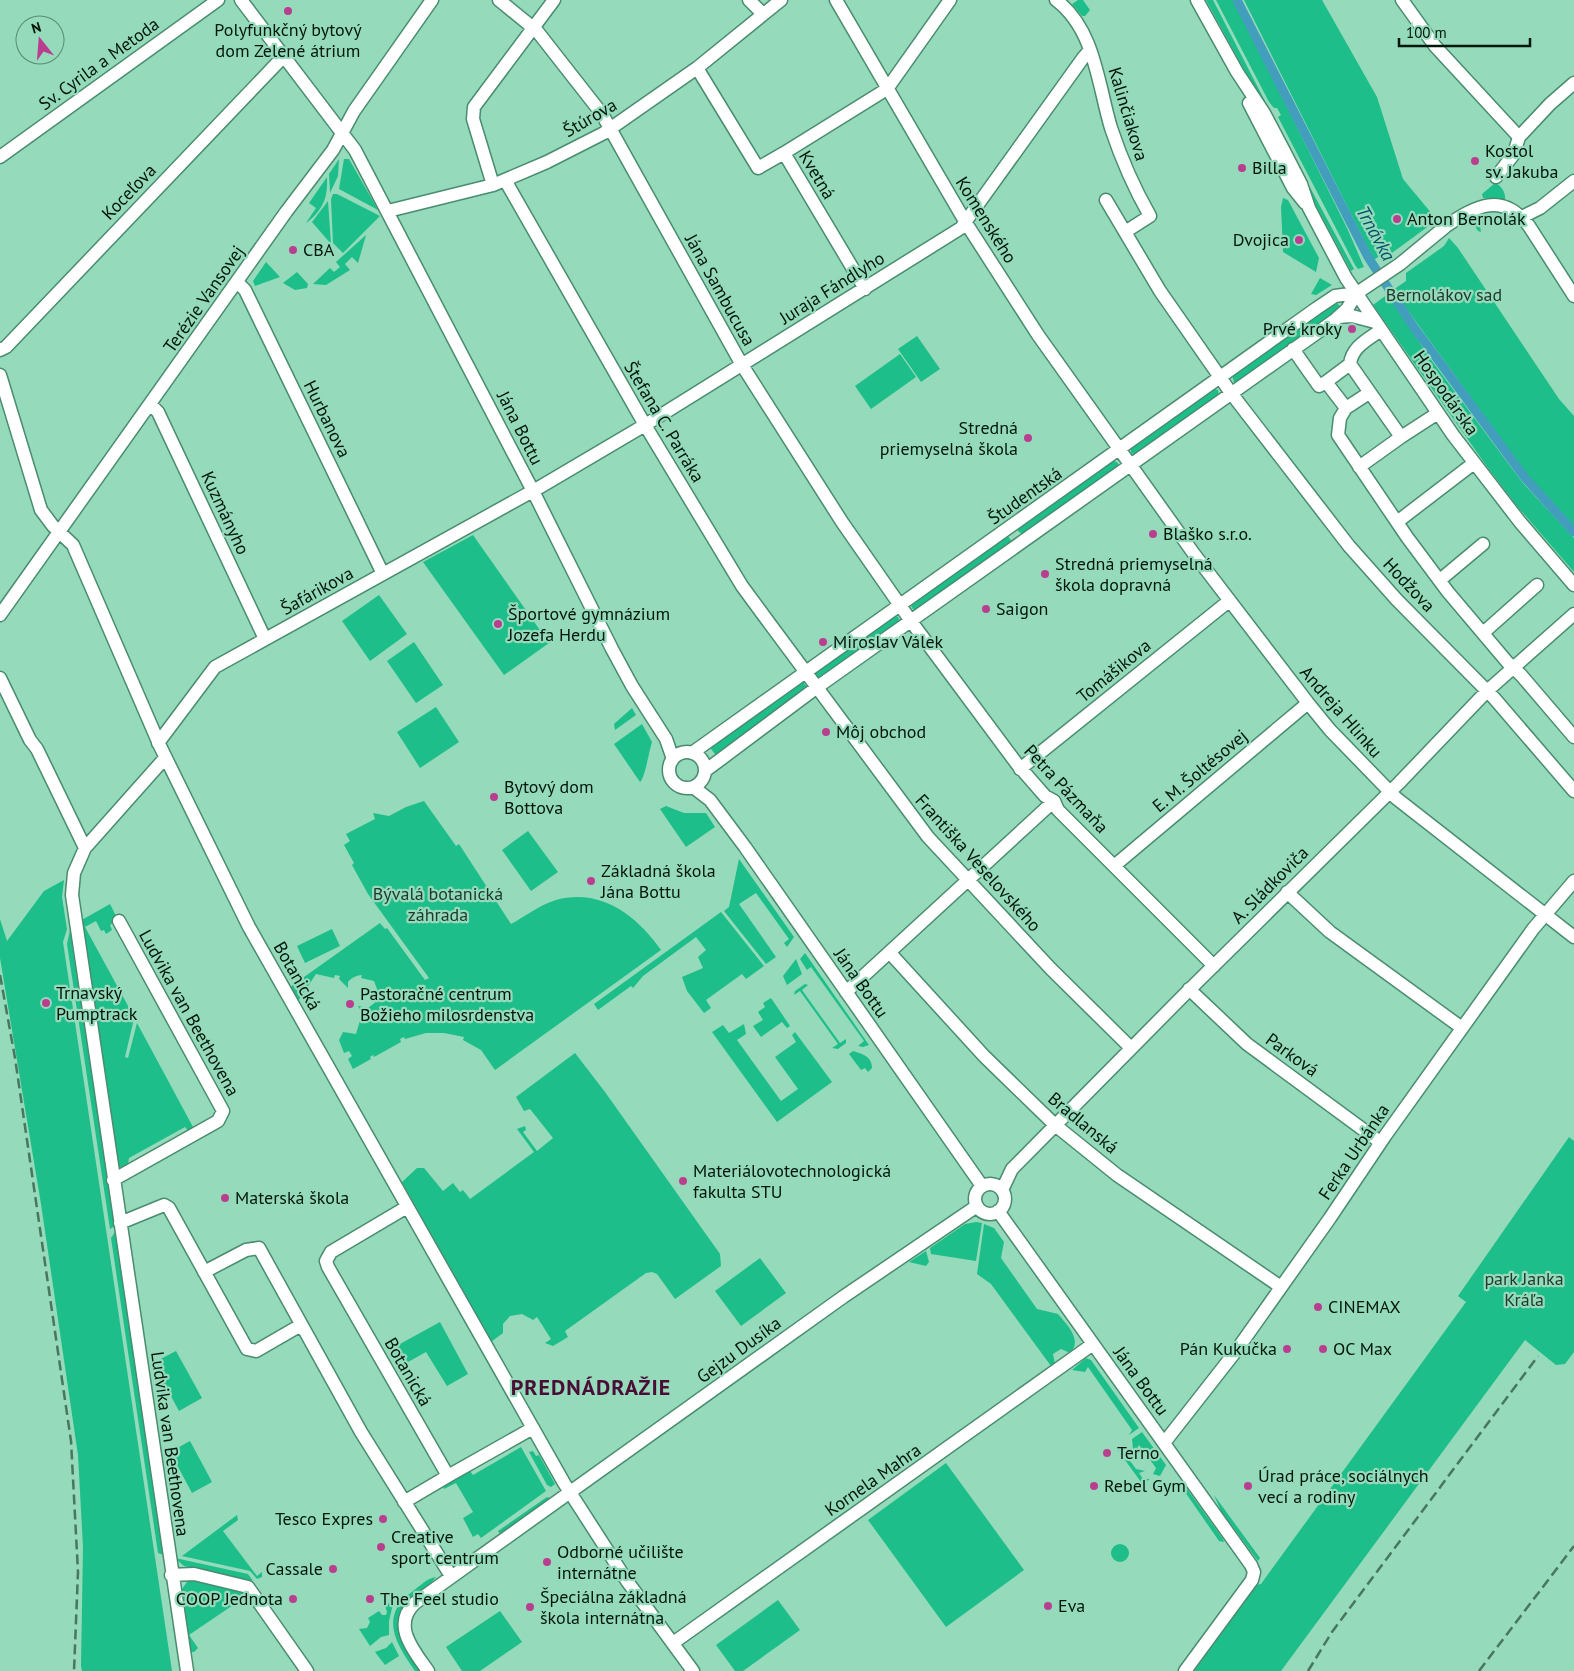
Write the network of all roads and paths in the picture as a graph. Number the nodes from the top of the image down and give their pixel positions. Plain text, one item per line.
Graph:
1 (218, 0) edge
2 (241, 0) edge
3 (432, 0) edge
4 (499, 0) edge
5 (554, 0) edge
6 (749, 0) edge
7 (781, 0) edge
8 (836, 0) edge
9 (950, 0) edge
10 (1056, 0) edge
11 (1197, 0) edge
12 (1402, 0) edge
13 (763, 14) junction
14 (533, 28) junction
15 (1090, 50) junction
16 (283, 57) junction
17 (697, 68) junction
18 (1574, 83) edge
19 (887, 89) junction
20 (610, 130) junction
21 (342, 132) junction
22 (1519, 137) junction
23 (784, 153) junction
24 (0, 157) edge
25 (1496, 177) dead end
26 (505, 180) junction
27 (1574, 181) edge
28 (493, 185) junction
29 (1106, 200) dead end
30 (388, 211) junction
31 (1522, 217) junction
32 (966, 223) junction
33 (1125, 232) junction
34 (238, 282) junction
35 (865, 289) junction
36 (1357, 294) junction
37 (1574, 296) edge
38 (1338, 317) junction
39 (1378, 326) junction
40 (0, 350) edge
41 (1293, 350) junction
42 (1350, 364) junction
43 (742, 365) junction
44 (0, 375) edge
45 (1220, 378) junction
46 (1326, 382) junction
47 (1230, 393) junction
48 (1370, 393) junction
49 (150, 404) junction
50 (1346, 408) junction
51 (1438, 413) junction
52 (645, 425) junction
53 (1401, 437) junction
54 (1119, 450) junction
55 (1474, 463) junction
56 (1129, 464) junction
57 (1359, 467) junction
58 (533, 491) junction
59 (1397, 522) junction
60 (59, 531) junction
61 (1483, 544) dead end
62 (383, 574) junction
63 (1440, 580) junction
64 (1536, 585) dead end
65 (1574, 585) edge
66 (1229, 601) junction
67 (900, 607) junction
68 (1574, 614) edge
69 (0, 615) edge
70 (911, 621) junction
71 (1483, 633) junction
72 (266, 639) junction
73 (1514, 668) junction
74 (806, 673) junction
75 (0, 678) edge
76 (816, 688) junction
77 (1487, 691) junction
78 (1308, 702) junction
79 (1574, 737) edge
80 (158, 743) junction
81 (683, 755) junction
82 (165, 758) junction
83 (1020, 769) junction
84 (700, 779) junction
85 (1574, 791) edge
86 (1390, 792) junction
87 (1054, 801) junction
88 (85, 848) junction
89 (1114, 866) junction
90 (1574, 881) edge
91 (968, 882) junction
92 (1287, 892) junction
93 (1544, 914) junction
94 (119, 921) dead end
95 (1574, 937) edge
96 (890, 953) junction
97 (1214, 966) junction
98 (1190, 989) junction
99 (846, 992) junction
100 (1462, 1028) junction
101 (1131, 1048) junction
102 (1055, 1126) junction
103 (1380, 1142) junction
104 (113, 1180) junction
105 (982, 1186) junction
106 (1002, 1190) junction
107 (977, 1206) junction
108 (407, 1207) junction
109 (998, 1212) junction
110 (120, 1223) junction
111 (204, 1272) junction
112 (1281, 1287) junction
113 (301, 1325) junction
114 (1093, 1344) junction
115 (533, 1428) junction
116 (1164, 1443) junction
117 (448, 1476) junction
118 (569, 1491) junction
119 (404, 1502) junction
120 (172, 1575) junction
121 (452, 1576) junction
122 (673, 1643) junction
123 (187, 1671) edge
124 (307, 1671) edge
125 (428, 1671) edge
126 (693, 1671) edge
127 (1185, 1671) edge

1 - 24 street, Sv. Cyrila a Metoda
2 - 16 street, Jána Bottu
3 - 21 street, Terézie Vansovej
4 - 14 street, Jána Sambucusa
5 - 14 street
6 - 13 street
7 - 13 street, Štúrova
8 - 19 street, Komenského
9 - 19 street
10 - 15 street, Kalinčiakova
11 - 36 street, Hospodárska
12 - 22 street
13 - 17 street, Štúrova
14 - 20 street, Jána Sambucusa
14 - 28 street
15 - 32 street, Juraja Fándlyho
15 - 33 street, Kalinčiakova
16 - 21 street, Jána Bottu
16 - 40 street, Koceľova
17 - 20 street, Štúrova
17 - 23 street, Kvetná
18 - 22 street
19 - 23 street
19 - 32 street, Komenského
20 - 26 street, Štúrova
20 - 43 street, Jána Sambucusa
21 - 30 street, Jána Bottu
21 - 34 street, Terézie Vansovej
22 - 25 street
23 - 35 street, Kvetná
26 - 28 street, Štúrova
26 - 52 street, Štefana C. Parráka
27 - 31 street
28 - 30 street, Štúrova
29 - 33 street
30 - 58 street, Jána Bottu
31 - 36 street
31 - 37 street
32 - 35 street, Juraja Fándlyho
32 - 54 street, Komenského
33 - 45 street
34 - 49 street, Terézie Vansovej
34 - 62 street, Hurbanova
35 - 43 street, Juraja Fándlyho
36 - 38 street, Študentská
36 - 39 street, Hospodárska
36 - 45 street, Študentská
38 - 39 street
38 - 41 street, Študentská
39 - 42 street
39 - 51 street, Hospodárska
41 - 46 street
41 - 47 street, Študentská
42 - 46 street
42 - 48 street
43 - 52 street, Juraja Fándlyho
43 - 67 street, Jána Sambucusa
44 - 60 street
45 - 47 street, Hodžova
45 - 54 street, Študentská
46 - 50 street
47 - 56 street, Študentská
47 - 77 street, Hodžova
48 - 50 street
48 - 53 street
49 - 60 street, Terézie Vansovej
49 - 72 street, Kuzmányho
50 - 57 street
51 - 53 street
51 - 55 street, Hospodárska
52 - 58 street, Juraja Fándlyho
52 - 74 street, Štefana C. Parráka
53 - 57 street
54 - 56 street, Komenského
54 - 67 street, Študentská
55 - 59 street
55 - 65 street, Hospodárska
56 - 66 street, Andreja Hlinku
56 - 70 street, Študentská
57 - 59 street
58 - 62 street, Šafárikova
58 - 81 street, Jána Bottu
59 - 63 street
60 - 69 street, Terézie Vansovej
60 - 80 street
61 - 63 street
62 - 72 street, Šafárikova
63 - 71 street
64 - 71 street
66 - 78 street, Andreja Hlinku
66 - 83 street, Tomášikova
67 - 70 street, Jána Sambucusa
67 - 74 street, Študentská
68 - 73 street, A. Sládkoviča
70 - 76 street, Študentská
70 - 83 street, Petra Pázmaňa
71 - 73 street
72 - 80 street, Šafárikova
73 - 77 street, A. Sládkoviča
73 - 79 street
74 - 76 street, Štefana C. Parráka
74 - 81 street, Študentská
75 - 88 street
76 - 84 street, Študentská
76 - 91 street, Františka Veselovského
77 - 85 street, Hodžova
77 - 86 street, A. Sládkoviča
78 - 86 street, Andreja Hlinku
78 - 89 street, E. M. Šoltésovej
80 - 82 street
81 - 84 street, Jána Bottu
81 - 84 street, Jána Bottu
82 - 88 street, Ludvika van Beethovena
82 - 108 street, Botanická
83 - 87 street, Petra Pázmaňa
84 - 99 street, Jána Bottu
86 - 92 street, A. Sládkoviča
86 - 93 street, Andreja Hlinku
87 - 89 street, Petra Pázmaňa
87 - 91 street
88 - 104 street, Ludvika van Beethovena
89 - 97 street, Petra Pázmaňa
90 - 93 street, Ferka Urbánka
91 - 96 street
91 - 101 street, Františka Veselovského
92 - 97 street, A. Sládkoviča
92 - 100 street
93 - 95 street, Andreja Hlinku
93 - 100 street, Ferka Urbánka
94 - 104 street, Ludvika van Beethovena
96 - 99 street
96 - 102 street, Bradlanská
97 - 98 street, A. Sládkoviča
98 - 101 street, A. Sládkoviča
98 - 103 street, Parková
99 - 105 street, Jána Bottu
100 - 103 street, Ferka Urbánka
101 - 102 street, A. Sládkoviča
102 - 106 street, A. Sládkoviča
102 - 112 street, Bradlanská
103 - 112 street, Ferka Urbánka
104 - 110 street, Ludvika van Beethovena
105 - 106 street
105 - 107 street
106 - 109 street
107 - 109 street
107 - 118 street, Gejzu Dusíka
108 - 115 street, Botanická
108 - 117 street, Botanická
109 - 114 street, Jána Bottu
110 - 111 street
110 - 120 street, Ludvika van Beethovena
111 - 113 street
111 - 113 street
112 - 116 street, Ferka Urbánka
113 - 119 street
114 - 116 street, Jána Bottu
114 - 122 street, Kornela Mahra
115 - 117 street
115 - 118 street, Botanická
116 - 127 street, Jána Bottu
117 - 119 street
118 - 121 street, Gejzu Dusíka
118 - 122 street, Botanická
119 - 121 street
120 - 123 street, Ludvika van Beethovena
120 - 124 street
121 - 125 street, Gejzu Dusíka
122 - 126 street, Botanická

